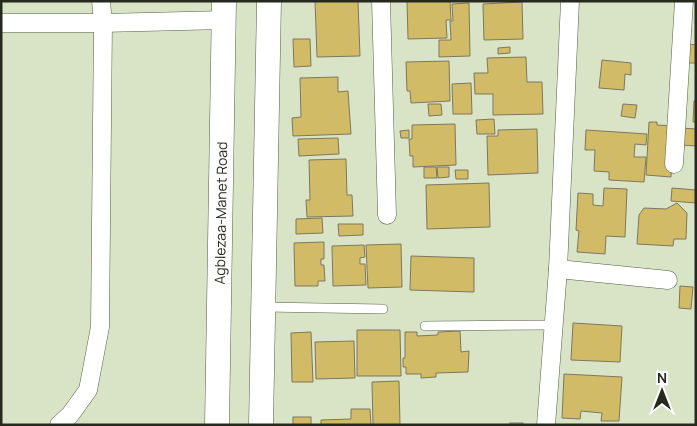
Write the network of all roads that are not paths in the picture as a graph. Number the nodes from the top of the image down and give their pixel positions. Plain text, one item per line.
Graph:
1 (101, 1) edge
2 (269, 1) edge
3 (381, 1) edge
4 (570, 1) edge
5 (684, 1) edge
6 (224, 11) edge
7 (1, 23) edge
8 (103, 23) junction
9 (674, 164) dead end
10 (387, 215) dead end
11 (558, 269) junction
12 (668, 280) dead end
13 (263, 307) junction
14 (383, 309) dead end
15 (553, 325) junction
16 (425, 326) dead end
17 (59, 425) edge
18 (217, 425) edge
19 (261, 425) edge
20 (546, 425) edge

1 - 8 street
2 - 13 main road
3 - 10 street
4 - 11 street
5 - 9 street
6 - 8 street
6 - 18 main road, Agblezaa-Manet Road
7 - 8 street
8 - 17 street
11 - 12 street
11 - 15 street
13 - 14 lane
13 - 19 main road
15 - 16 lane
15 - 20 street

